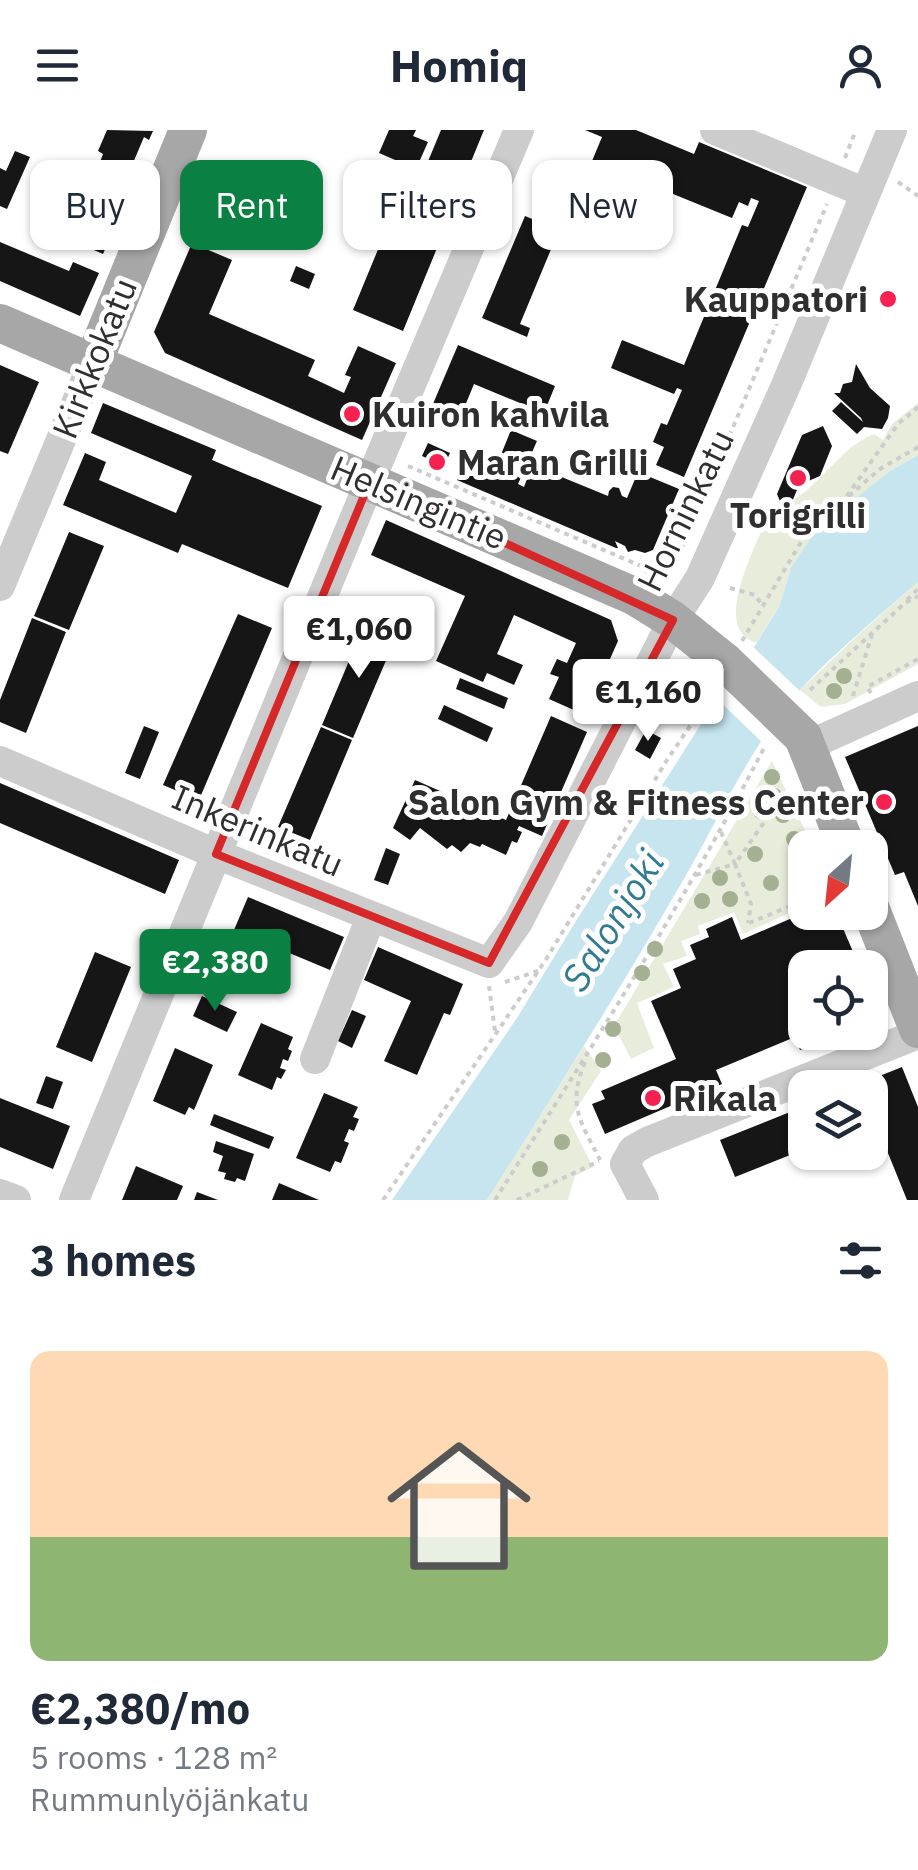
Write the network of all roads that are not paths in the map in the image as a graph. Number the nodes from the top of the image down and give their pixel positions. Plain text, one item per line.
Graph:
1 (188, 130) edge
2 (519, 130) edge
3 (715, 130) edge
4 (892, 130) edge
5 (866, 193) junction
6 (0, 324) edge
7 (92, 363) junction
8 (370, 481) junction
9 (0, 586) edge
10 (674, 620) junction
11 (918, 696) edge
12 (809, 752) junction
13 (0, 761) edge
14 (840, 830) edge
15 (216, 854) junction
16 (371, 918) junction
17 (879, 930) edge
18 (494, 975) joint
19 (918, 1032) edge
20 (315, 1058) dead end
21 (0, 1194) edge
22 (16, 1200) edge
23 (74, 1200) edge
24 (644, 1200) edge

1 - 7 main road, Kirkkokatu
2 - 8 street
3 - 5 street
4 - 5 street, Horninkatu
5 - 10 street, Horninkatu
6 - 7 main road, Helsingintie
7 - 8 main road, Helsingintie
7 - 9 street, Kirkkokatu
8 - 10 main road, Helsingintie
8 - 15 street
10 - 12 main road, Helsingintie, bridge
10 - 18 street, Horninkatu
11 - 12 street
12 - 14 main road
13 - 15 street, Inkerinkatu
15 - 16 street, Inkerinkatu
15 - 23 street
16 - 18 street, Inkerinkatu
16 - 20 street
17 - 19 main road
19 - 24 street
21 - 22 street

